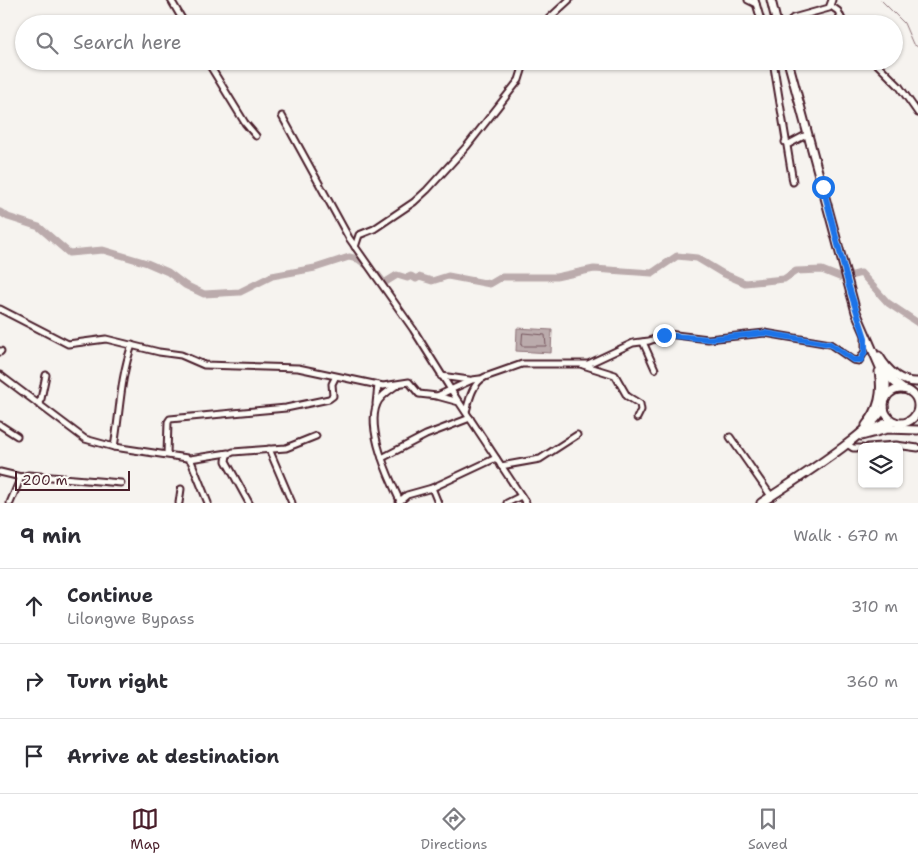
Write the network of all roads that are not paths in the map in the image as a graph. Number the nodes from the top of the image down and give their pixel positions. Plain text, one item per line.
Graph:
1 (171, 0) edge
2 (569, 0) edge
3 (748, 0) edge
4 (771, 0) edge
5 (755, 2) edge
6 (832, 3) edge
7 (180, 15) edge
8 (553, 15) edge
9 (759, 15) edge
10 (775, 15) edge
11 (805, 15) edge
12 (840, 15) edge
13 (213, 70) edge
14 (522, 70) edge
15 (775, 70) edge
16 (790, 70) edge
17 (883, 70) edge
18 (918, 113) edge
19 (282, 116) dead end
20 (256, 136) dead end
21 (804, 136) dead end
22 (785, 141) junction
23 (793, 182) dead end
24 (354, 248) junction
25 (0, 309) edge
26 (865, 338) junction
27 (643, 342) junction
28 (132, 345) junction
29 (875, 357) junction
30 (582, 365) junction
31 (655, 369) dead end
32 (0, 375) edge
33 (46, 376) dead end
34 (441, 376) junction
35 (336, 378) junction
36 (480, 379) junction
37 (472, 380) junction
38 (918, 382) edge
39 (399, 383) junction
40 (378, 385) junction
41 (450, 389) junction
42 (918, 389) edge
43 (906, 390) junction
44 (437, 396) junction
45 (886, 398) junction
46 (459, 402) junction
47 (38, 404) junction
48 (918, 405) edge
49 (376, 406) junction
50 (884, 407) junction
51 (466, 412) junction
52 (470, 418) junction
53 (637, 418) dead end
54 (896, 422) junction
55 (904, 422) junction
56 (918, 424) edge
57 (0, 425) edge
58 (918, 430) edge
59 (577, 435) dead end
60 (17, 436) dead end
61 (316, 436) dead end
62 (730, 436) dead end
63 (861, 436) junction
64 (847, 444) junction
65 (903, 446) edge
66 (114, 447) junction
67 (858, 448) edge
68 (918, 448) edge
69 (269, 449) junction
70 (229, 453) junction
71 (167, 454) junction
72 (382, 458) junction
73 (496, 458) junction
74 (190, 459) junction
75 (501, 466) junction
76 (0, 472) edge
77 (21, 477) junction
78 (121, 483) dead end
79 (432, 488) junction
80 (181, 489) dead end
81 (521, 496) junction
82 (771, 496) junction
83 (399, 502) edge
84 (10, 503) edge
85 (179, 503) edge
86 (208, 503) edge
87 (249, 503) edge
88 (292, 503) edge
89 (438, 503) edge
90 (507, 503) edge
91 (526, 503) edge
92 (761, 503) edge

1 - 7 street
2 - 8 street
3 - 5 street
4 - 10 main road
5 - 9 street
6 - 11 street
6 - 12 street
13 - 20 street
14 - 24 street
15 - 22 street
16 - 26 main road
17 - 18 street
19 - 24 street
21 - 22 street
22 - 23 street
24 - 34 street
25 - 28 street
26 - 27 street
26 - 29 main road
26 - 38 main road
27 - 30 street
27 - 31 street
28 - 35 street
28 - 66 street
29 - 43 main road
29 - 45 main road
29 - 64 main road
30 - 36 street
30 - 53 street
32 - 47 street
33 - 47 street
34 - 37 street
34 - 41 street
35 - 40 street
35 - 71 street
36 - 37 street
36 - 51 street
37 - 41 street
39 - 40 street
39 - 44 street
39 - 49 street
40 - 49 street
41 - 44 street
41 - 46 street
42 - 43 main road
43 - 45 main road
43 - 48 main road
44 - 46 street
45 - 50 main road
46 - 51 street
47 - 66 street
48 - 55 main road
49 - 72 street
50 - 54 main road
50 - 64 main road
51 - 52 street
52 - 72 street
52 - 73 street
54 - 55 main road
54 - 63 main road
55 - 56 main road
57 - 60 street
58 - 63 main road
59 - 75 street
61 - 69 street
62 - 82 street
63 - 64 main road
64 - 67 street
64 - 82 main road
65 - 68 street
66 - 71 street
69 - 70 street
69 - 88 street
70 - 74 street
70 - 87 street
71 - 74 street
72 - 83 street
73 - 75 street
73 - 79 street
74 - 86 street
75 - 81 street
76 - 77 street
77 - 78 street
77 - 84 street
79 - 83 street
79 - 89 street
80 - 85 street
81 - 90 street
81 - 91 street
82 - 92 main road

